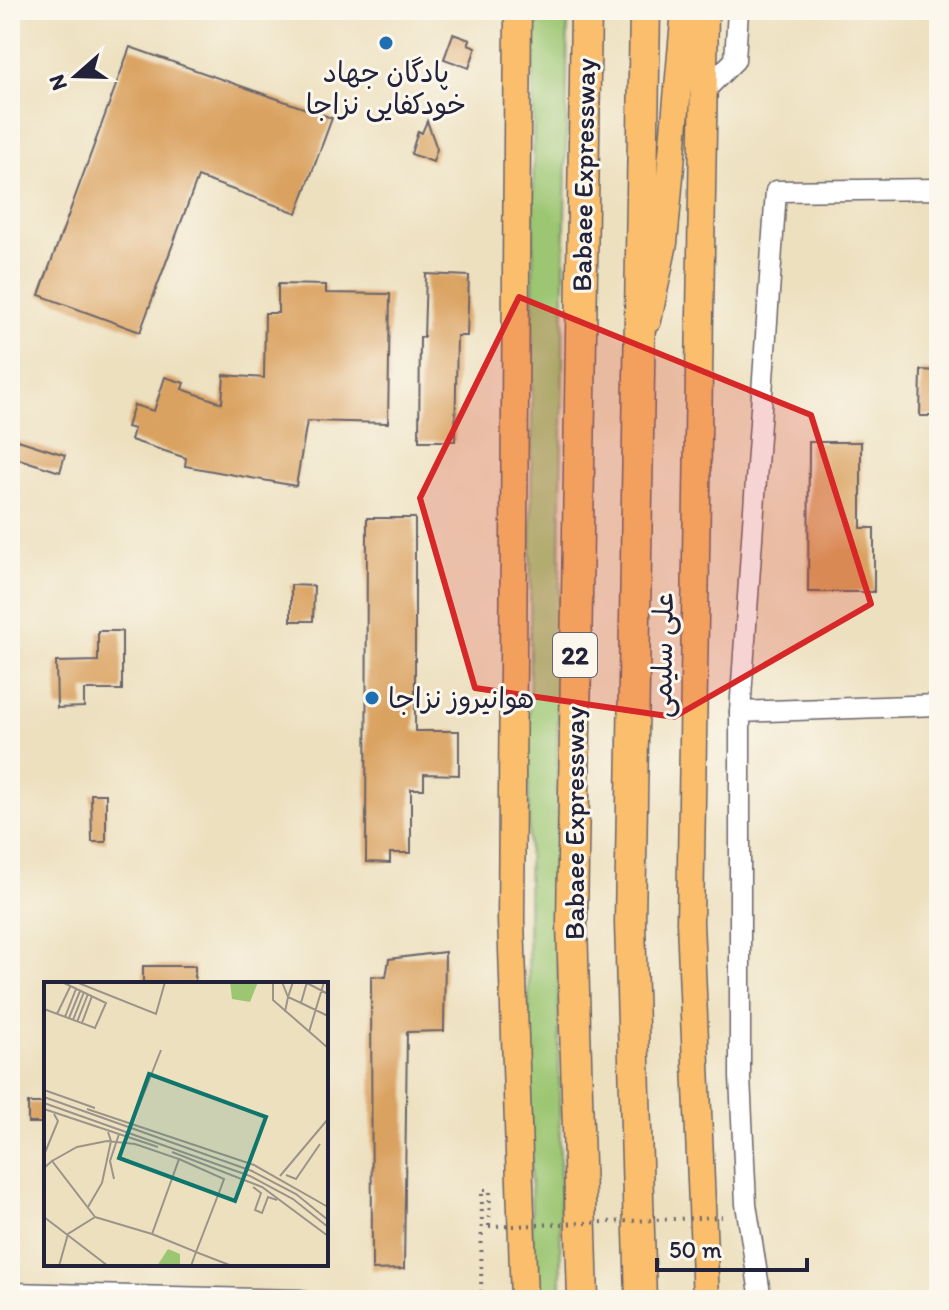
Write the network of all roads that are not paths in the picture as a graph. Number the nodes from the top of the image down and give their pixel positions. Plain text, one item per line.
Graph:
1 (518, 10) edge
2 (586, 10) edge
3 (645, 10) edge
4 (685, 10) edge
5 (705, 10) edge
6 (738, 10) edge
7 (703, 92) junction
8 (939, 189) edge
9 (638, 371) junction
10 (939, 705) edge
11 (740, 712) junction
12 (10, 1293) edge
13 (300, 1300) edge
14 (524, 1300) edge
15 (583, 1300) edge
16 (641, 1300) edge
17 (706, 1300) edge
18 (761, 1300) edge

1 - 14 main road
2 - 15 highway, Babaee Expressway / 22
3 - 9 highway, Babaee Expressway / 22
4 - 9 main road
5 - 7 main road, علی سلیمی
6 - 7 street
7 - 17 main road, علی سلیمی
8 - 11 street
9 - 16 highway, Babaee Expressway / 22
10 - 11 street
11 - 18 street
12 - 13 street

